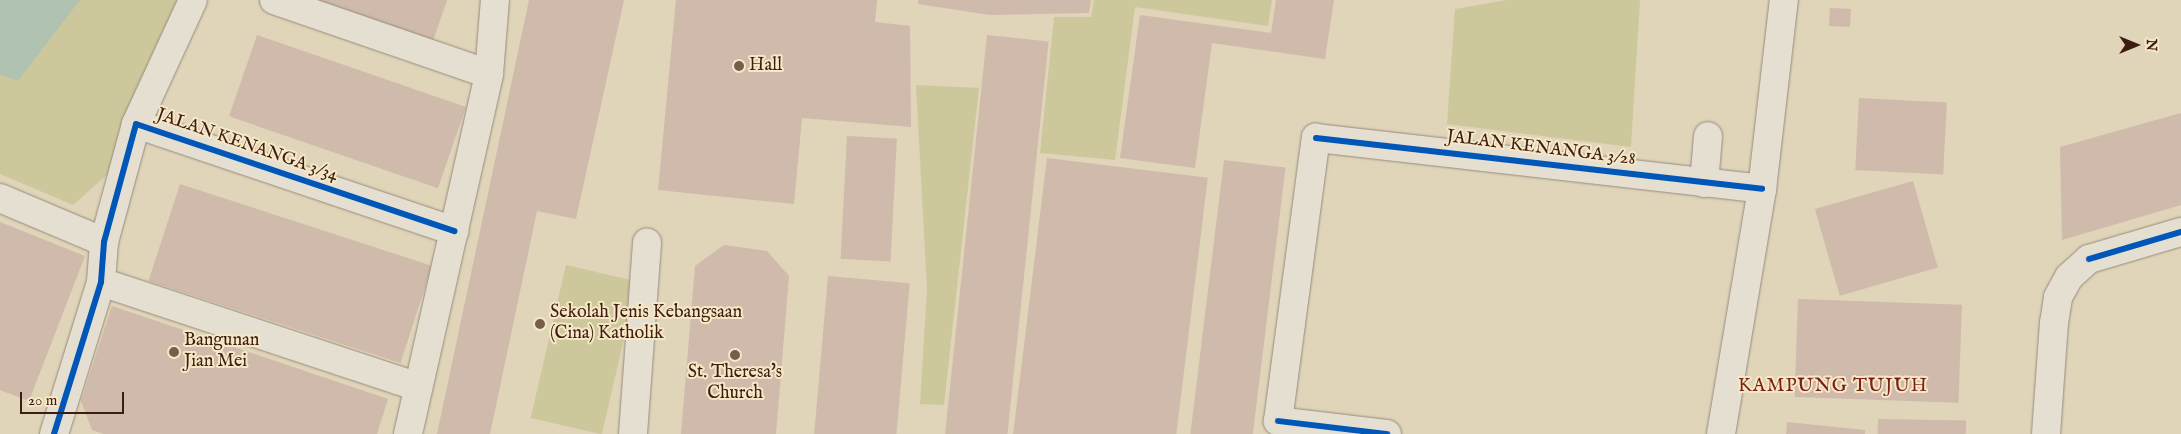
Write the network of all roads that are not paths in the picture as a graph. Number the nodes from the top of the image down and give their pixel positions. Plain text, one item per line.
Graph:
1 (193, 0) edge
2 (274, 0) edge
3 (495, 0) edge
4 (1784, 0) edge
5 (489, 74) junction
6 (136, 124) junction
7 (1708, 136) dead end
8 (1704, 183) junction
9 (1762, 189) junction
10 (0, 198) edge
11 (454, 231) junction
12 (2181, 232) edge
13 (104, 242) junction
14 (647, 243) dead end
15 (101, 282) junction
16 (418, 387) junction
17 (54, 434) edge
18 (408, 434) edge
19 (633, 434) edge
20 (1387, 434) edge
21 (1721, 434) edge
22 (2046, 434) edge

1 - 6 street
2 - 5 street
3 - 5 street
4 - 9 street
5 - 11 street
6 - 11 street, JALAN KENANGA 3/34
6 - 13 street, JALAN KENANGA 3/34
7 - 8 street
8 - 9 street, JALAN KENANGA 3/28
8 - 20 street, JALAN KENANGA 3/28
9 - 21 street
10 - 13 street
11 - 16 street
12 - 22 street
13 - 15 street, JALAN KENANGA 3/34
14 - 19 street
15 - 16 street
15 - 17 street, JALAN KENANGA 3/34
16 - 18 street

